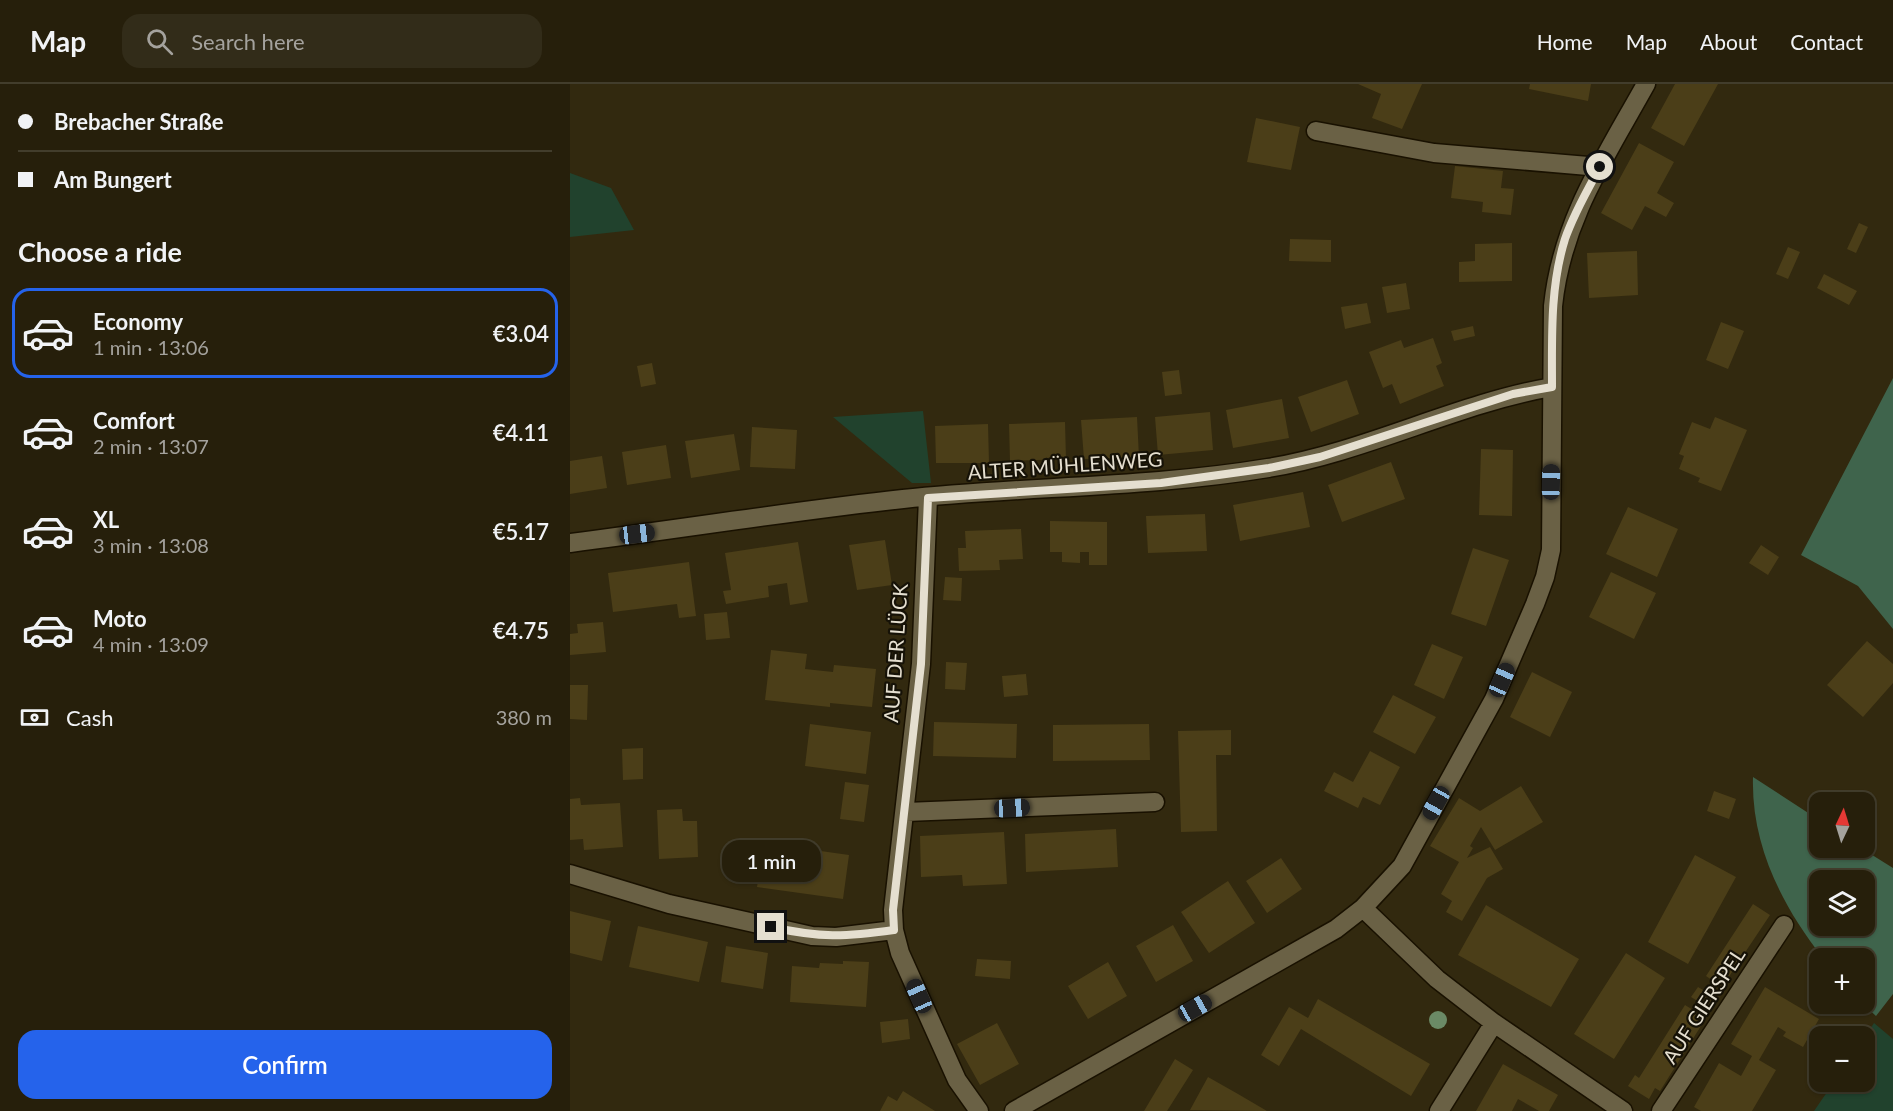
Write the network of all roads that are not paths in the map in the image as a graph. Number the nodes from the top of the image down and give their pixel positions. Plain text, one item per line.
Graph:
1 (1646, 84) edge
2 (1316, 131) dead end
3 (1600, 167) junction
4 (1552, 387) junction
5 (928, 498) junction
6 (570, 543) edge
7 (1155, 802) dead end
8 (906, 812) junction
9 (570, 874) edge
10 (1363, 908) junction
11 (1784, 925) dead end
12 (894, 930) junction
13 (1494, 1023) junction
14 (979, 1111) edge
15 (1014, 1111) edge
16 (1439, 1111) edge
17 (1623, 1111) edge
18 (1661, 1111) edge

1 - 3 street
2 - 3 street
3 - 4 street
4 - 5 street, ALTER MÜHLENWEG
4 - 10 street
5 - 6 street, ALTER MÜHLENWEG
5 - 8 street, AUF DER LÜCK
7 - 8 street
8 - 12 street, AUF DER LÜCK
9 - 12 street
10 - 13 street
10 - 15 street
11 - 18 street, AUF GIERSPEL
12 - 14 street, AUF DER LÜCK
13 - 16 street
13 - 17 street

